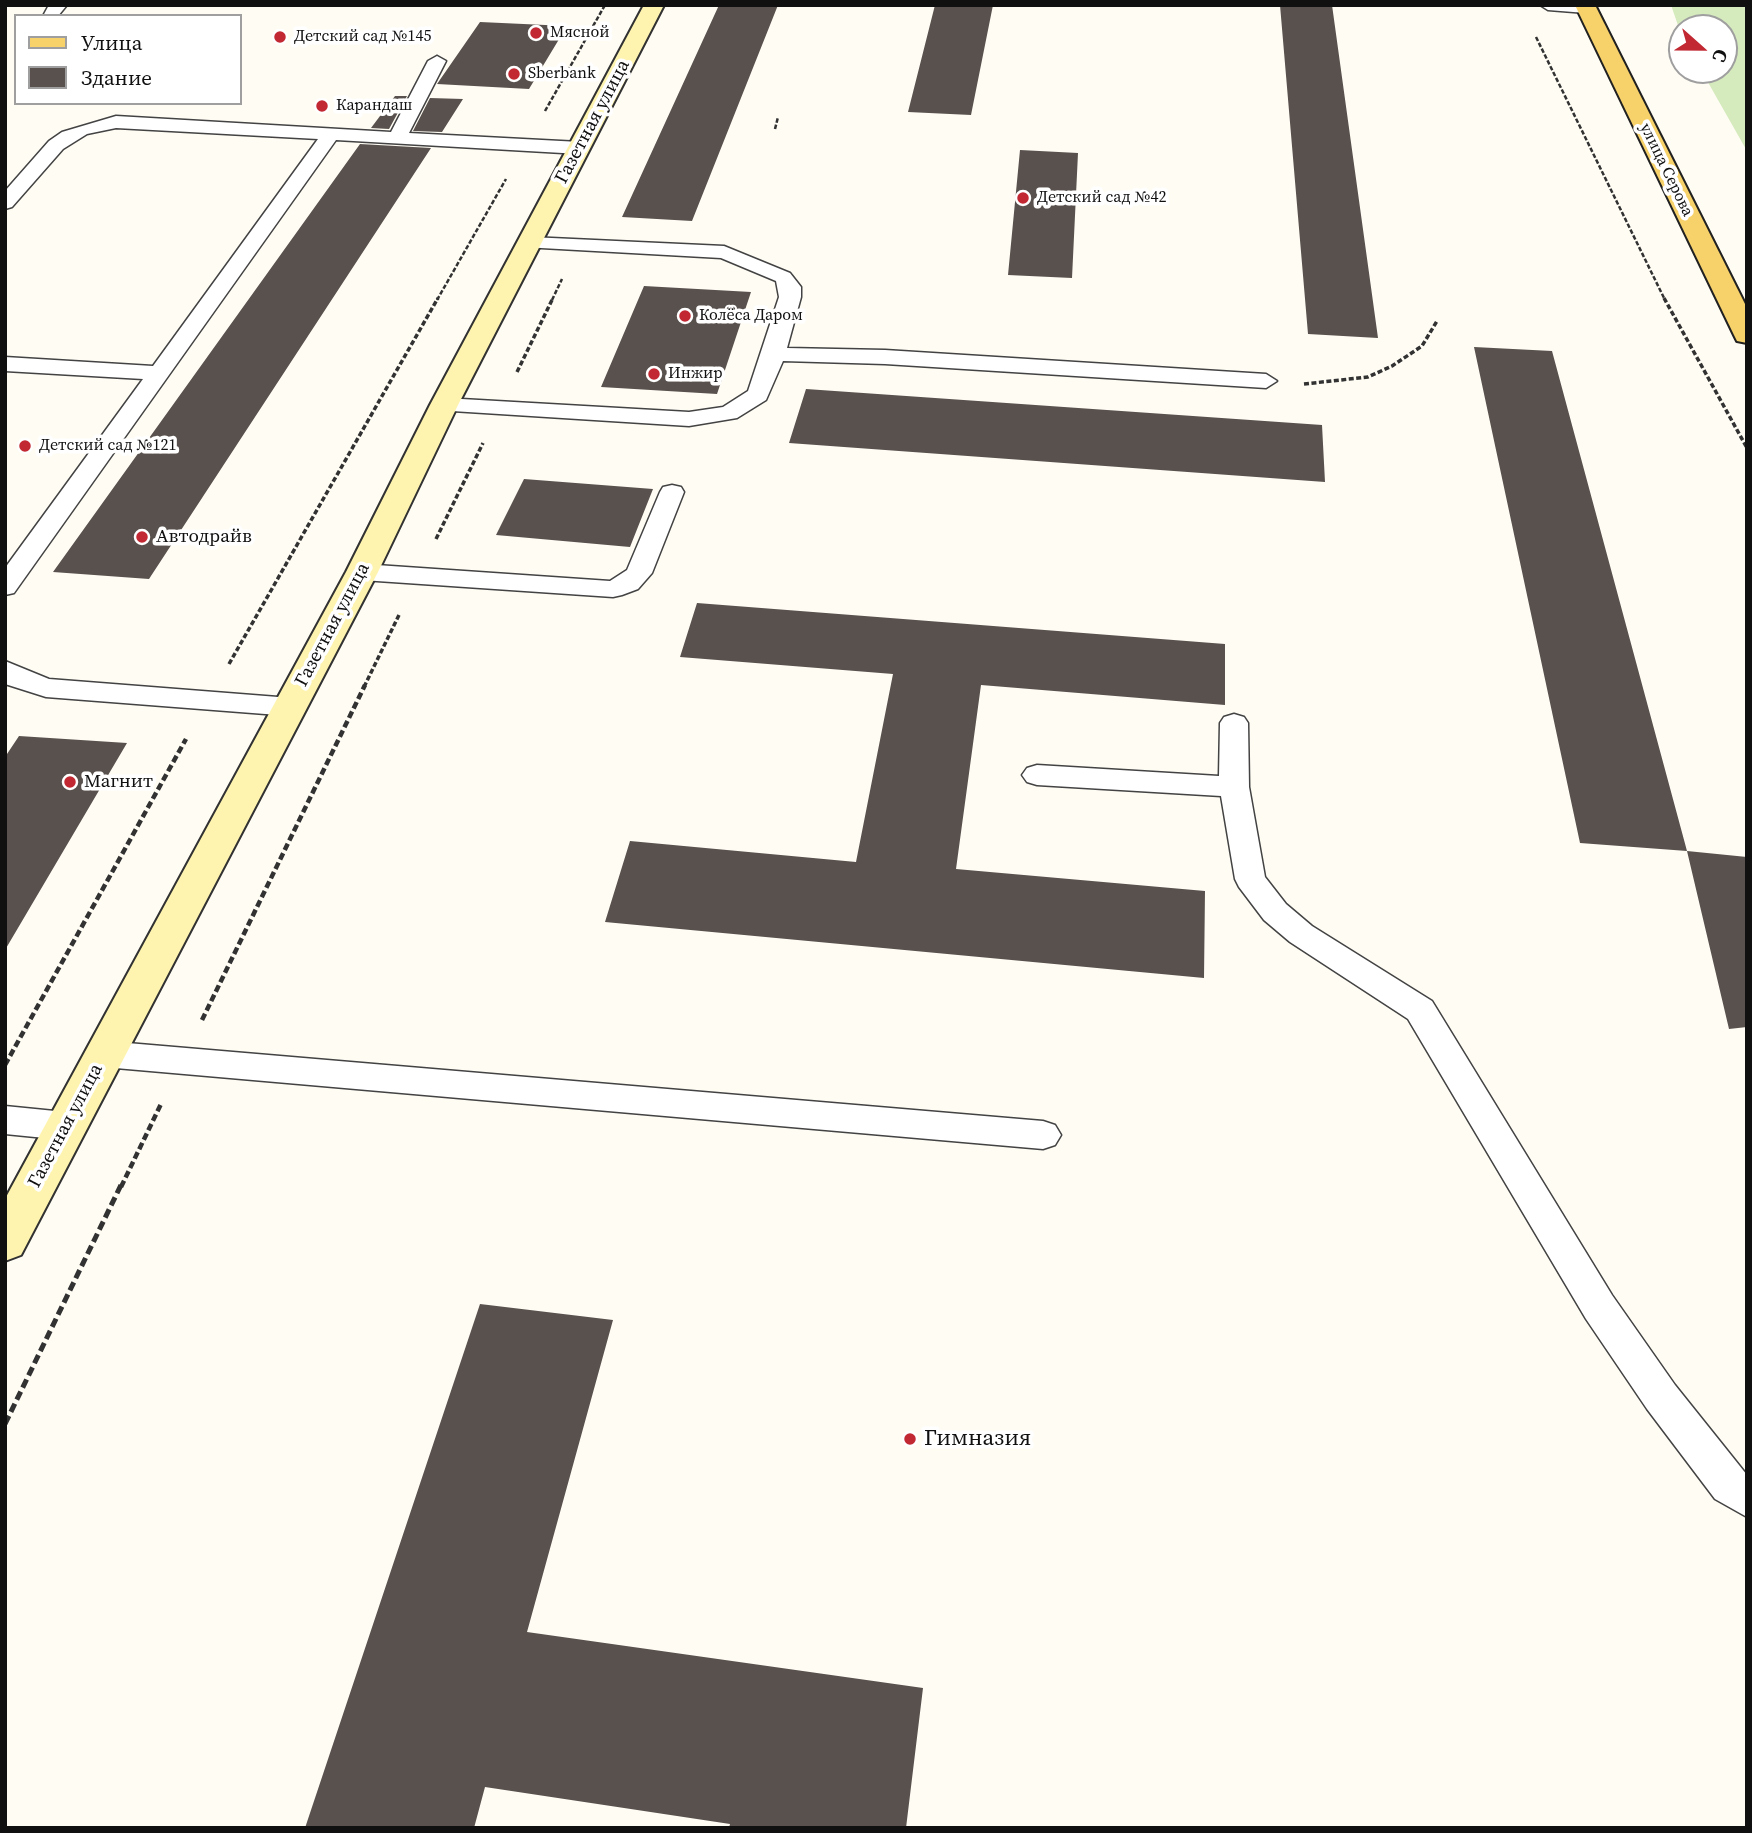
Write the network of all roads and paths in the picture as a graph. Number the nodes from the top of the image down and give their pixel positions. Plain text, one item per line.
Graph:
1 (605, 5) edge
2 (654, 5) edge
3 (1548, 5) edge
4 (1585, 6) edge
5 (1535, 36) dead end
6 (437, 61) dead end
7 (778, 117) dead end
8 (775, 129) dead end
9 (331, 134) junction
10 (397, 138) junction
11 (526, 145) junction
12 (580, 148) junction
13 (5, 203) edge
14 (530, 243) junction
15 (578, 246) junction
16 (1437, 321) dead end
17 (1747, 335) edge
18 (774, 354) junction
19 (5, 364) edge
20 (160, 373) junction
21 (1266, 381) joint
22 (444, 405) junction
23 (499, 409) junction
24 (1747, 448) edge
25 (672, 492) dead end
26 (362, 572) junction
27 (418, 576) junction
28 (5, 587) edge
29 (5, 670) edge
30 (208, 700) junction
31 (290, 707) junction
32 (1234, 723) dead end
33 (1037, 775) dead end
34 (1234, 787) junction
35 (104, 1054) junction
36 (182, 1062) junction
37 (5, 1065) edge
38 (5, 1120) edge
39 (65, 1126) junction
40 (1043, 1135) dead end
41 (5, 1242) edge
42 (5, 1424) edge
43 (1747, 1498) edge

1 - 11 path
2 - 12 main road, Газетная улица
3 - 4 lane
4 - 17 main road, улица Серова
5 - 24 path
6 - 10 lane
7 - 8 path
9 - 10 lane
9 - 13 lane
9 - 20 lane
10 - 11 lane
11 - 12 lane
11 - 30 path
12 - 14 main road, Газетная улица
14 - 15 lane
14 - 22 main road, Газетная улица
15 - 18 lane
15 - 23 path
16 - 21 path
18 - 21 lane
18 - 23 lane
19 - 20 lane
20 - 28 lane
22 - 23 lane
22 - 26 main road, Газетная улица
23 - 27 path
25 - 27 lane
26 - 27 lane
26 - 31 main road, Газетная улица
27 - 36 path
29 - 30 lane
30 - 31 lane
30 - 37 path
31 - 35 main road, Газетная улица
32 - 34 lane
33 - 34 lane
34 - 43 lane
35 - 36 lane
35 - 39 main road, Газетная улица
36 - 40 lane
36 - 42 path
38 - 39 lane
39 - 41 main road, Газетная улица

